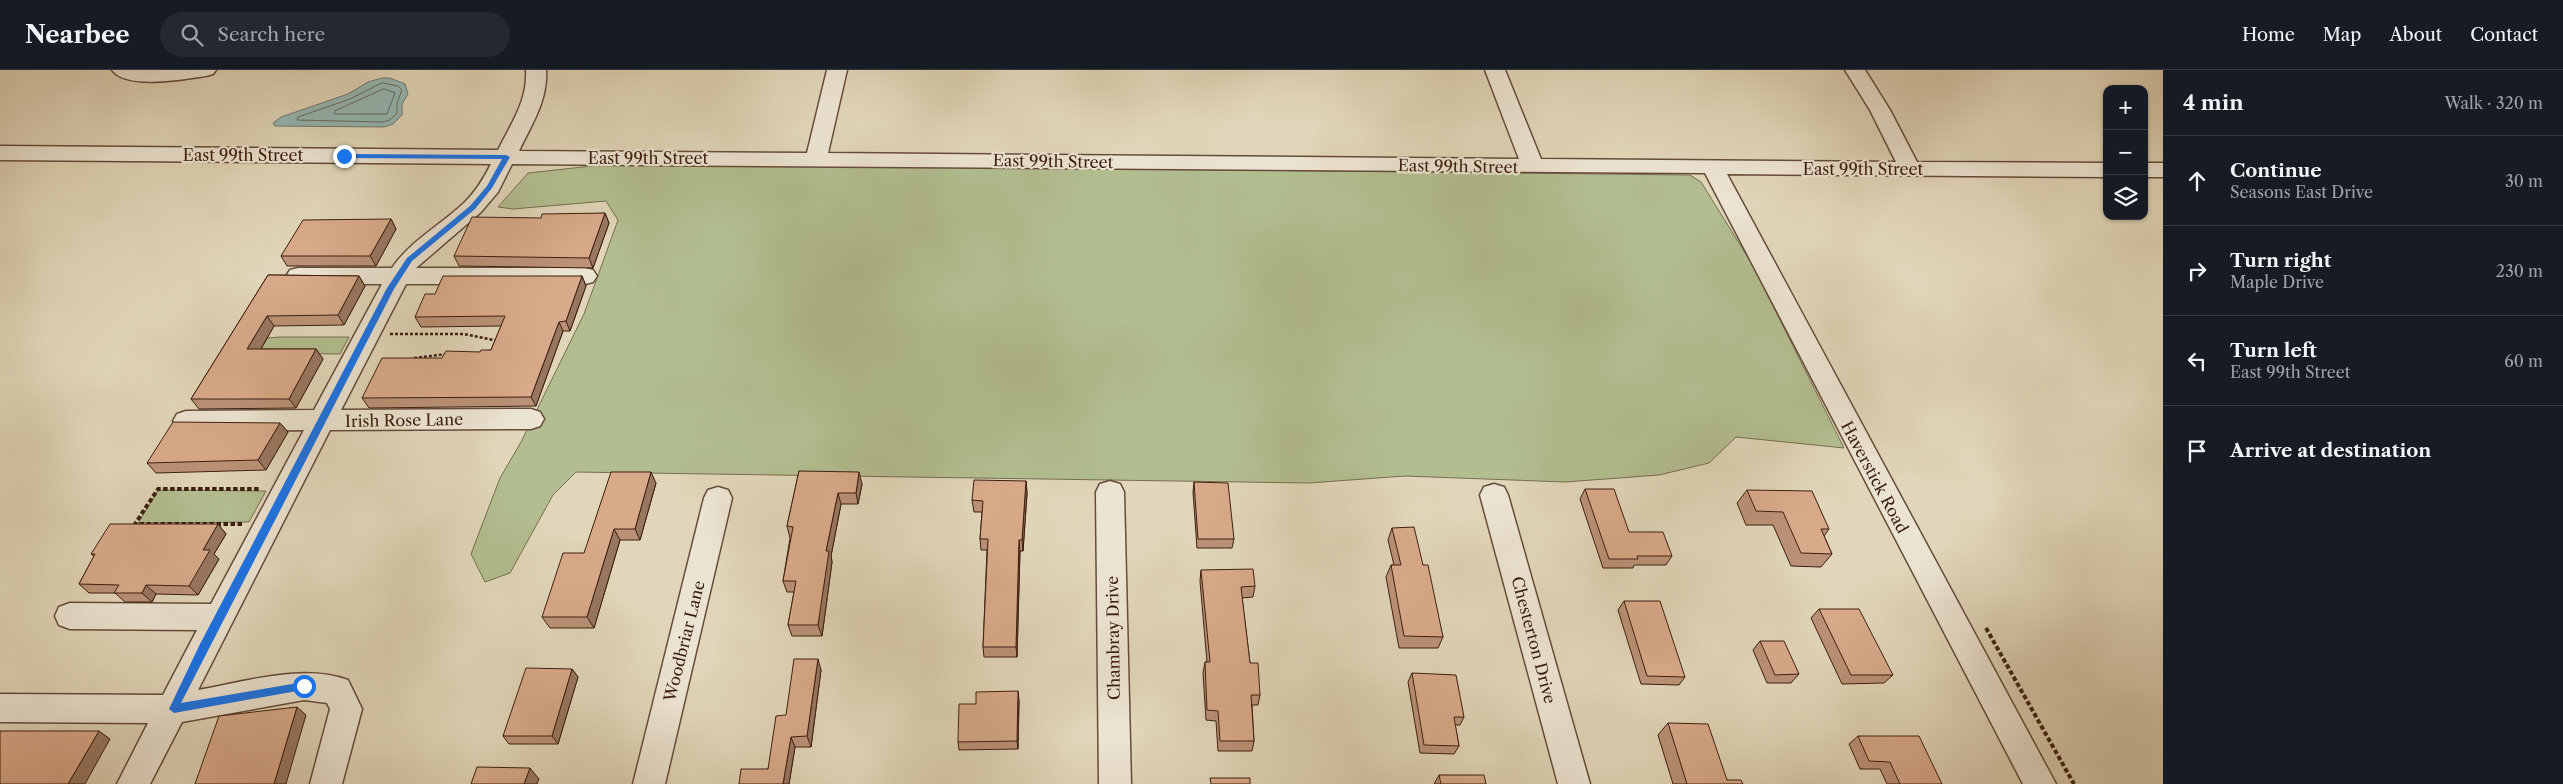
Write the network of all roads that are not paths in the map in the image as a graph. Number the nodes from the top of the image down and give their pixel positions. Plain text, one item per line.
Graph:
1 (122, 70) edge
2 (206, 70) edge
3 (536, 70) edge
4 (837, 70) edge
5 (1495, 70) edge
6 (1855, 70) edge
7 (0, 153) edge
8 (506, 157) junction
9 (816, 159) junction
10 (1533, 166) junction
11 (1713, 168) junction
12 (1911, 170) junction
13 (2103, 170) edge
14 (2148, 170) edge
15 (2163, 170) edge
16 (399, 275) junction
17 (280, 276) edge
18 (585, 276) dead end
19 (531, 419) dead end
20 (186, 421) edge
21 (322, 421) junction
22 (1110, 492) dead end
23 (1494, 495) dead end
24 (718, 498) dead end
25 (70, 616) dead end
26 (219, 616) junction
27 (0, 708) edge
28 (174, 709) junction
29 (133, 784) edge
30 (326, 784) edge
31 (649, 784) edge
32 (1115, 784) edge
33 (1574, 784) edge
34 (2040, 784) edge

1 - 2 street
3 - 8 street
4 - 9 street
5 - 10 street
6 - 12 street
7 - 8 street, East 99th Street
8 - 9 street, East 99th Street
8 - 16 street
9 - 10 street, East 99th Street
10 - 11 street, East 99th Street
11 - 12 street, East 99th Street
11 - 34 street, Haverstick Road
12 - 13 street, East 99th Street
14 - 15 street
16 - 17 street
16 - 18 street
16 - 21 street
19 - 21 street, Irish Rose Lane
20 - 21 street, Irish Rose Lane
21 - 26 street
22 - 32 street, Chambray Drive
23 - 33 street, Chesterton Drive
24 - 31 street, Woodbriar Lane
25 - 26 street
26 - 28 street
27 - 28 street
28 - 29 street
28 - 30 street

